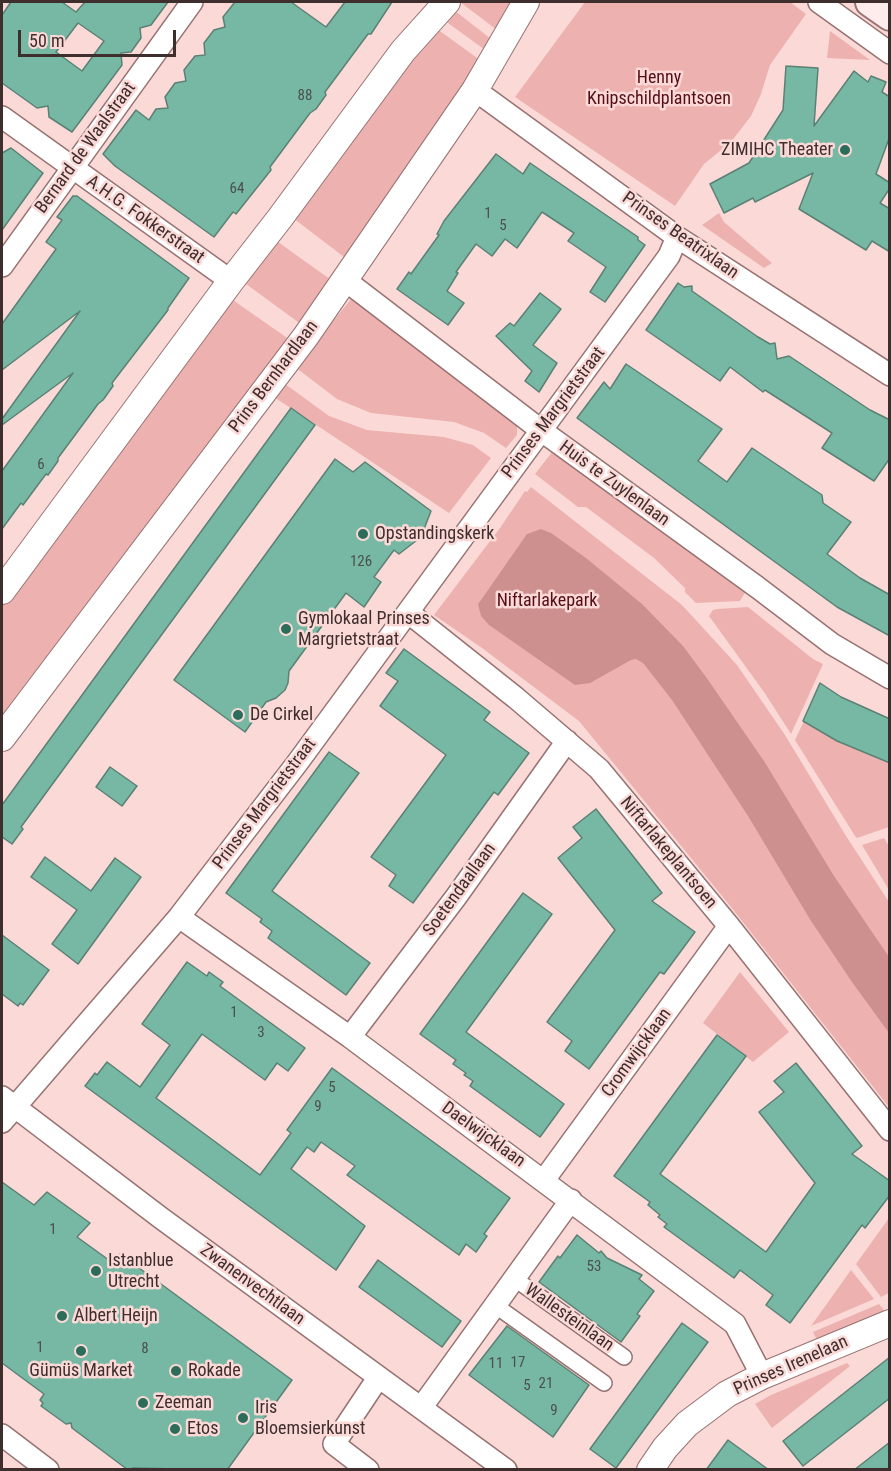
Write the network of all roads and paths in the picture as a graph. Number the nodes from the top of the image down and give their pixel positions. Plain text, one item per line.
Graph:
1 (192, 2) edge
2 (447, 2) edge
3 (526, 2) edge
4 (819, 2) edge
5 (870, 2) edge
6 (890, 15) edge
7 (890, 53) edge
8 (475, 90) junction
9 (2, 117) edge
10 (72, 168) junction
11 (677, 237) junction
12 (2, 266) edge
13 (345, 280) junction
14 (231, 281) junction
15 (890, 375) edge
16 (542, 431) junction
17 (2, 591) edge
18 (408, 613) junction
19 (890, 678) edge
20 (2, 738) edge
21 (567, 741) junction
22 (180, 917) junction
23 (729, 926) junction
24 (350, 1036) junction
25 (6, 1108) edge
26 (890, 1130) edge
27 (544, 1180) junction
28 (571, 1200) junction
29 (515, 1279) junction
30 (496, 1306) junction
31 (890, 1323) edge
32 (624, 1357) dead end
33 (762, 1376) junction
34 (378, 1378) junction
35 (604, 1383) dead end
36 (421, 1408) junction
37 (4, 1442) edge
38 (48, 1470) edge
39 (368, 1470) edge
40 (507, 1470) edge
41 (650, 1470) edge

1 - 10 street, Bernard de Waalstraat
2 - 14 street
3 - 8 street, Prins Bernhardlaan
4 - 7 street
5 - 6 main road
8 - 11 street, Prinses Beatrixlaan
8 - 13 street, Prins Bernhardlaan
9 - 10 street, A.H.G. Fokkerstraat
10 - 12 street, Bernard de Waalstraat
10 - 14 street, A.H.G. Fokkerstraat
11 - 15 street, Prinses Beatrixlaan
11 - 16 street, Prinses Margrietstraat
13 - 16 street, Huis te Zuylenlaan
13 - 20 street, Prins Bernhardlaan
14 - 17 street
16 - 18 street, Prinses Margrietstraat
16 - 19 street, Huis te Zuylenlaan
18 - 21 street, Niftarlakeplantsoen
18 - 22 street, Prinses Margrietstraat
21 - 23 street, Niftarlakeplantsoen
21 - 24 street, Soetendaallaan
22 - 24 street, Daelwijcklaan
22 - 25 street, Prinses Margrietstraat
23 - 26 street, Niftarlakeplantsoen
23 - 27 street, Cromwijcklaan
24 - 27 street, Daelwijcklaan
25 - 34 street, Zwanenvechtlaan
27 - 28 street, Daelwijcklaan
28 - 29 street, Wallesteinlaan
28 - 33 street, Daelwijcklaan
29 - 30 street, Wallesteinlaan
29 - 32 street, Wallesteinlaan
30 - 35 street, Wallesteinlaan
30 - 36 street, Wallesteinlaan
31 - 33 street, Prinses Irenelaan
33 - 41 street, Prinses Irenelaan
34 - 36 street, Zwanenvechtlaan
34 - 39 street
36 - 40 street, Zwanenvechtlaan
37 - 38 street

